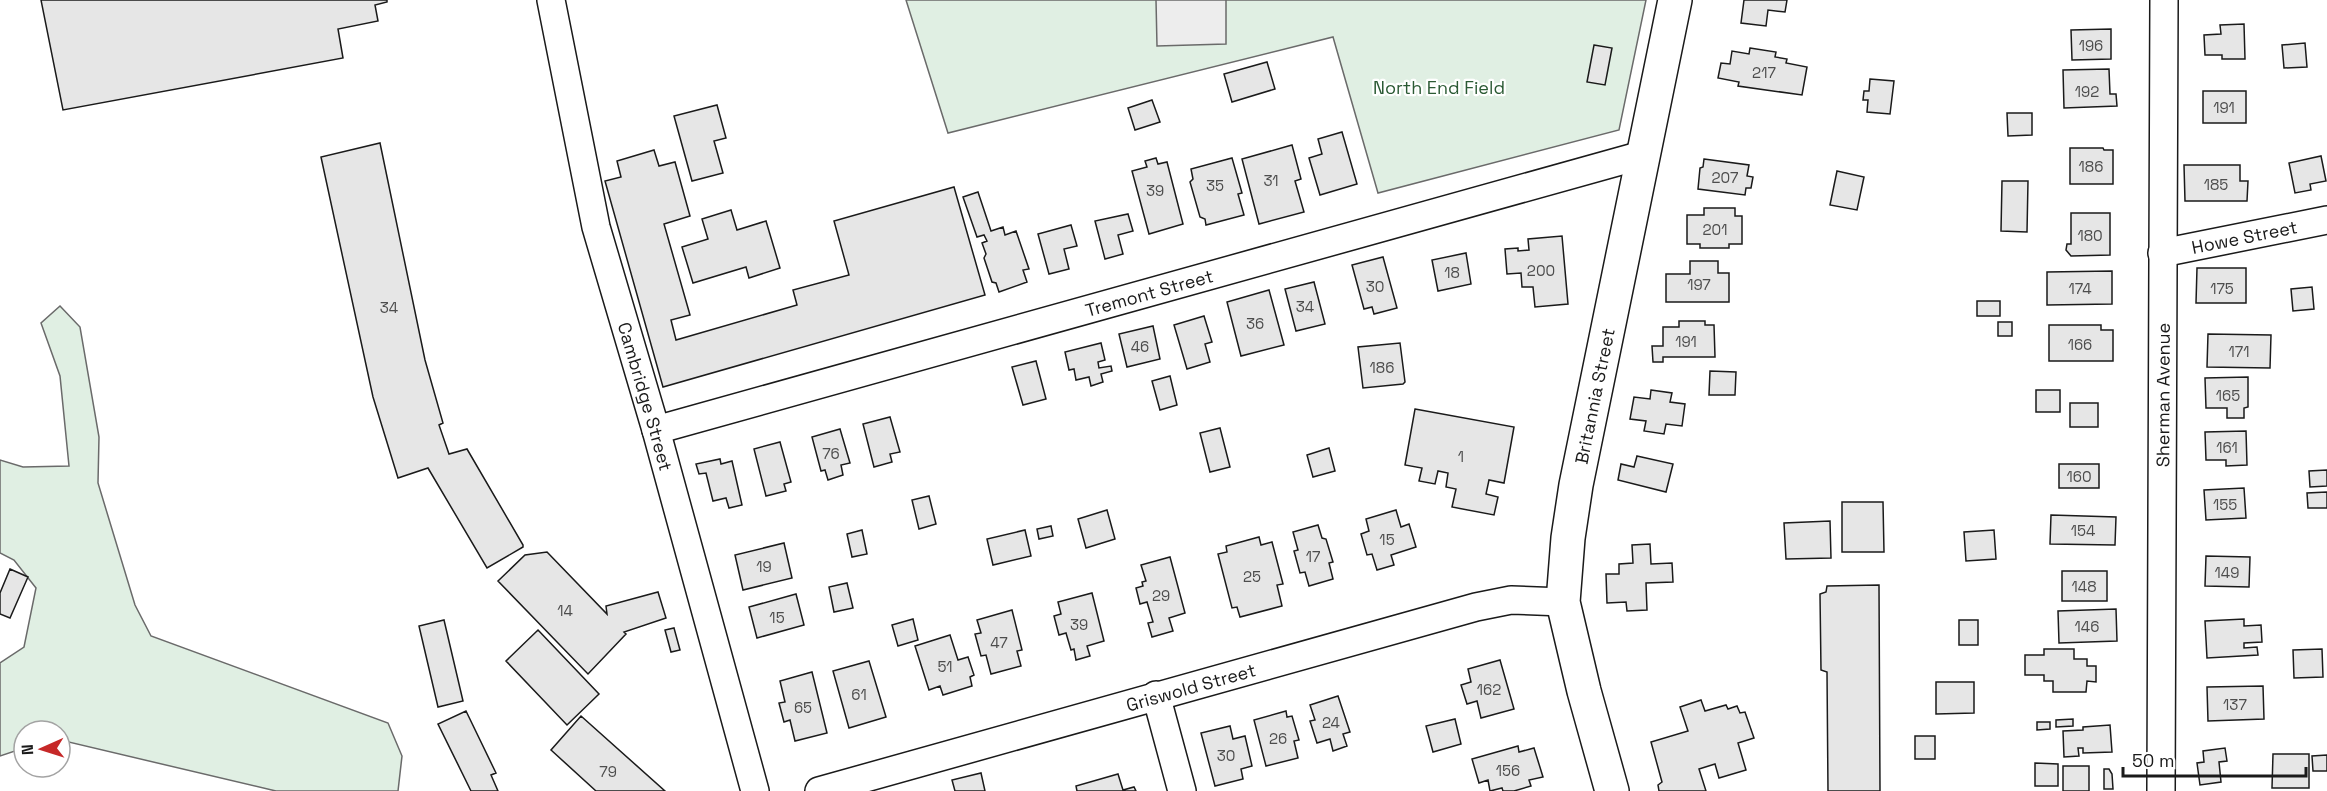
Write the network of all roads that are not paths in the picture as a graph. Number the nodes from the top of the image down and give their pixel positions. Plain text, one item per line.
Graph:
1 (551, 0) edge
2 (1675, 0) edge
3 (2164, 0) edge
4 (1642, 155) junction
5 (2327, 220) edge
6 (2162, 253) junction
7 (656, 430) junction
8 (1563, 602) junction
9 (1156, 695) junction
10 (754, 791) edge
11 (819, 791) edge
12 (1182, 791) edge
13 (1612, 791) edge
14 (2161, 791) edge

1 - 7 street, Cambridge Street
2 - 4 main road, Britannia Street
3 - 6 street, Sherman Avenue
4 - 7 street, Tremont Street
4 - 8 main road, Britannia Street
5 - 6 street, Howe Street
6 - 14 street, Sherman Avenue
7 - 10 street, Cambridge Street
8 - 9 street, Griswold Street
8 - 13 main road, Britannia Street
9 - 11 street, Griswold Street
9 - 12 street

